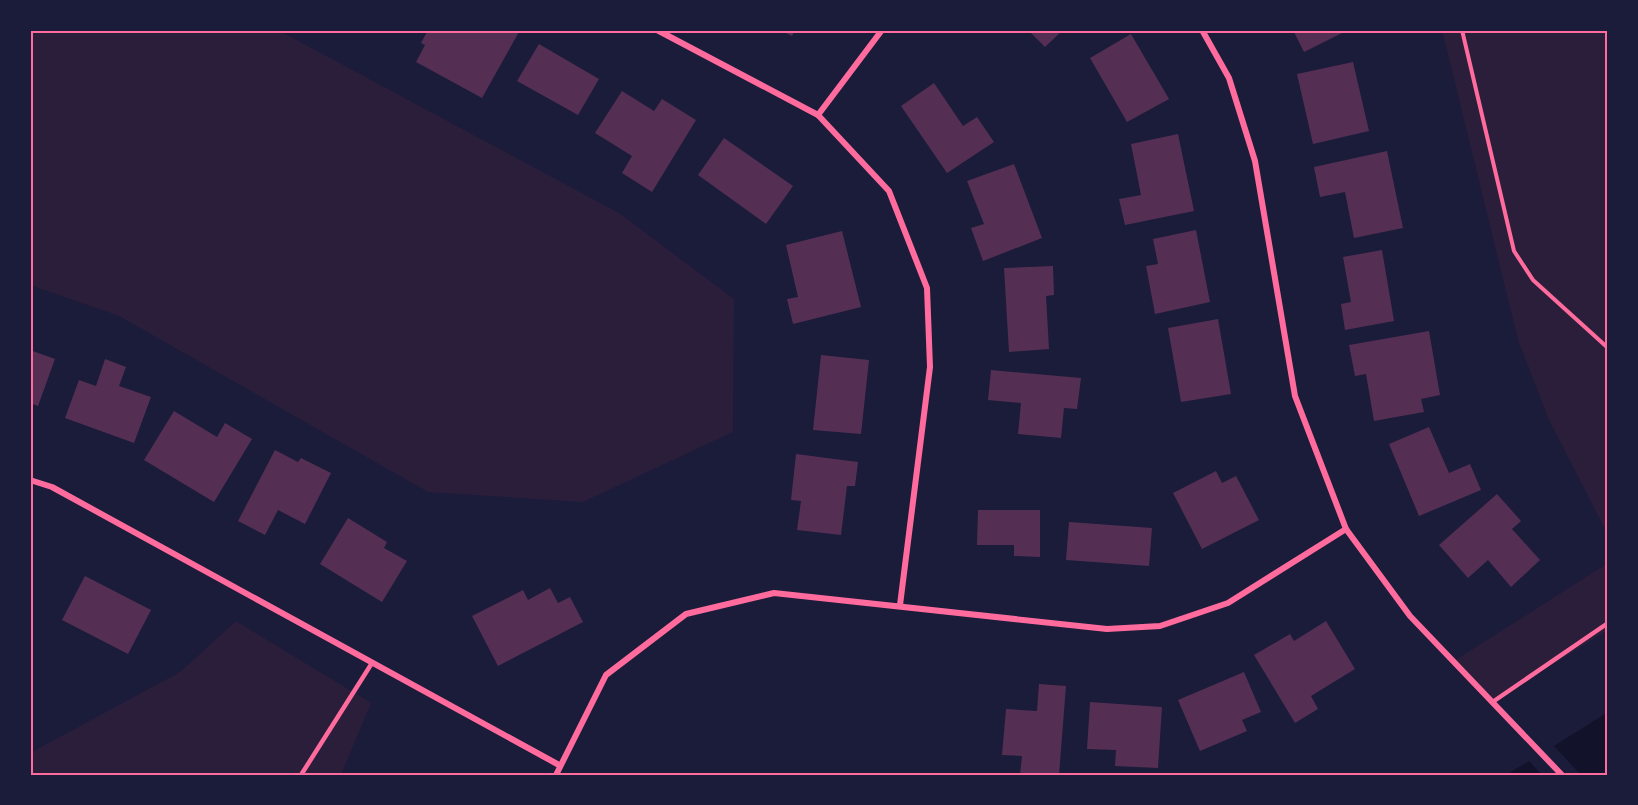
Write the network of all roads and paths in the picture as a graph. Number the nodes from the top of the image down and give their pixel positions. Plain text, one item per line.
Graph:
1 (657, 30) edge
2 (882, 30) edge
3 (1202, 30) edge
4 (1462, 30) edge
5 (818, 115) junction
6 (1608, 348) edge
7 (30, 480) edge
8 (1346, 529) junction
9 (900, 605) junction
10 (1608, 623) edge
11 (372, 663) junction
12 (1494, 701) junction
13 (559, 765) junction
14 (301, 775) edge
15 (556, 775) edge
16 (1562, 775) edge

1 - 5 street
2 - 5 street
3 - 8 street
4 - 6 path
5 - 9 street
7 - 11 street
8 - 9 street
8 - 12 street
9 - 13 street
10 - 12 lane
11 - 13 street
11 - 14 lane
12 - 16 street
13 - 15 street

